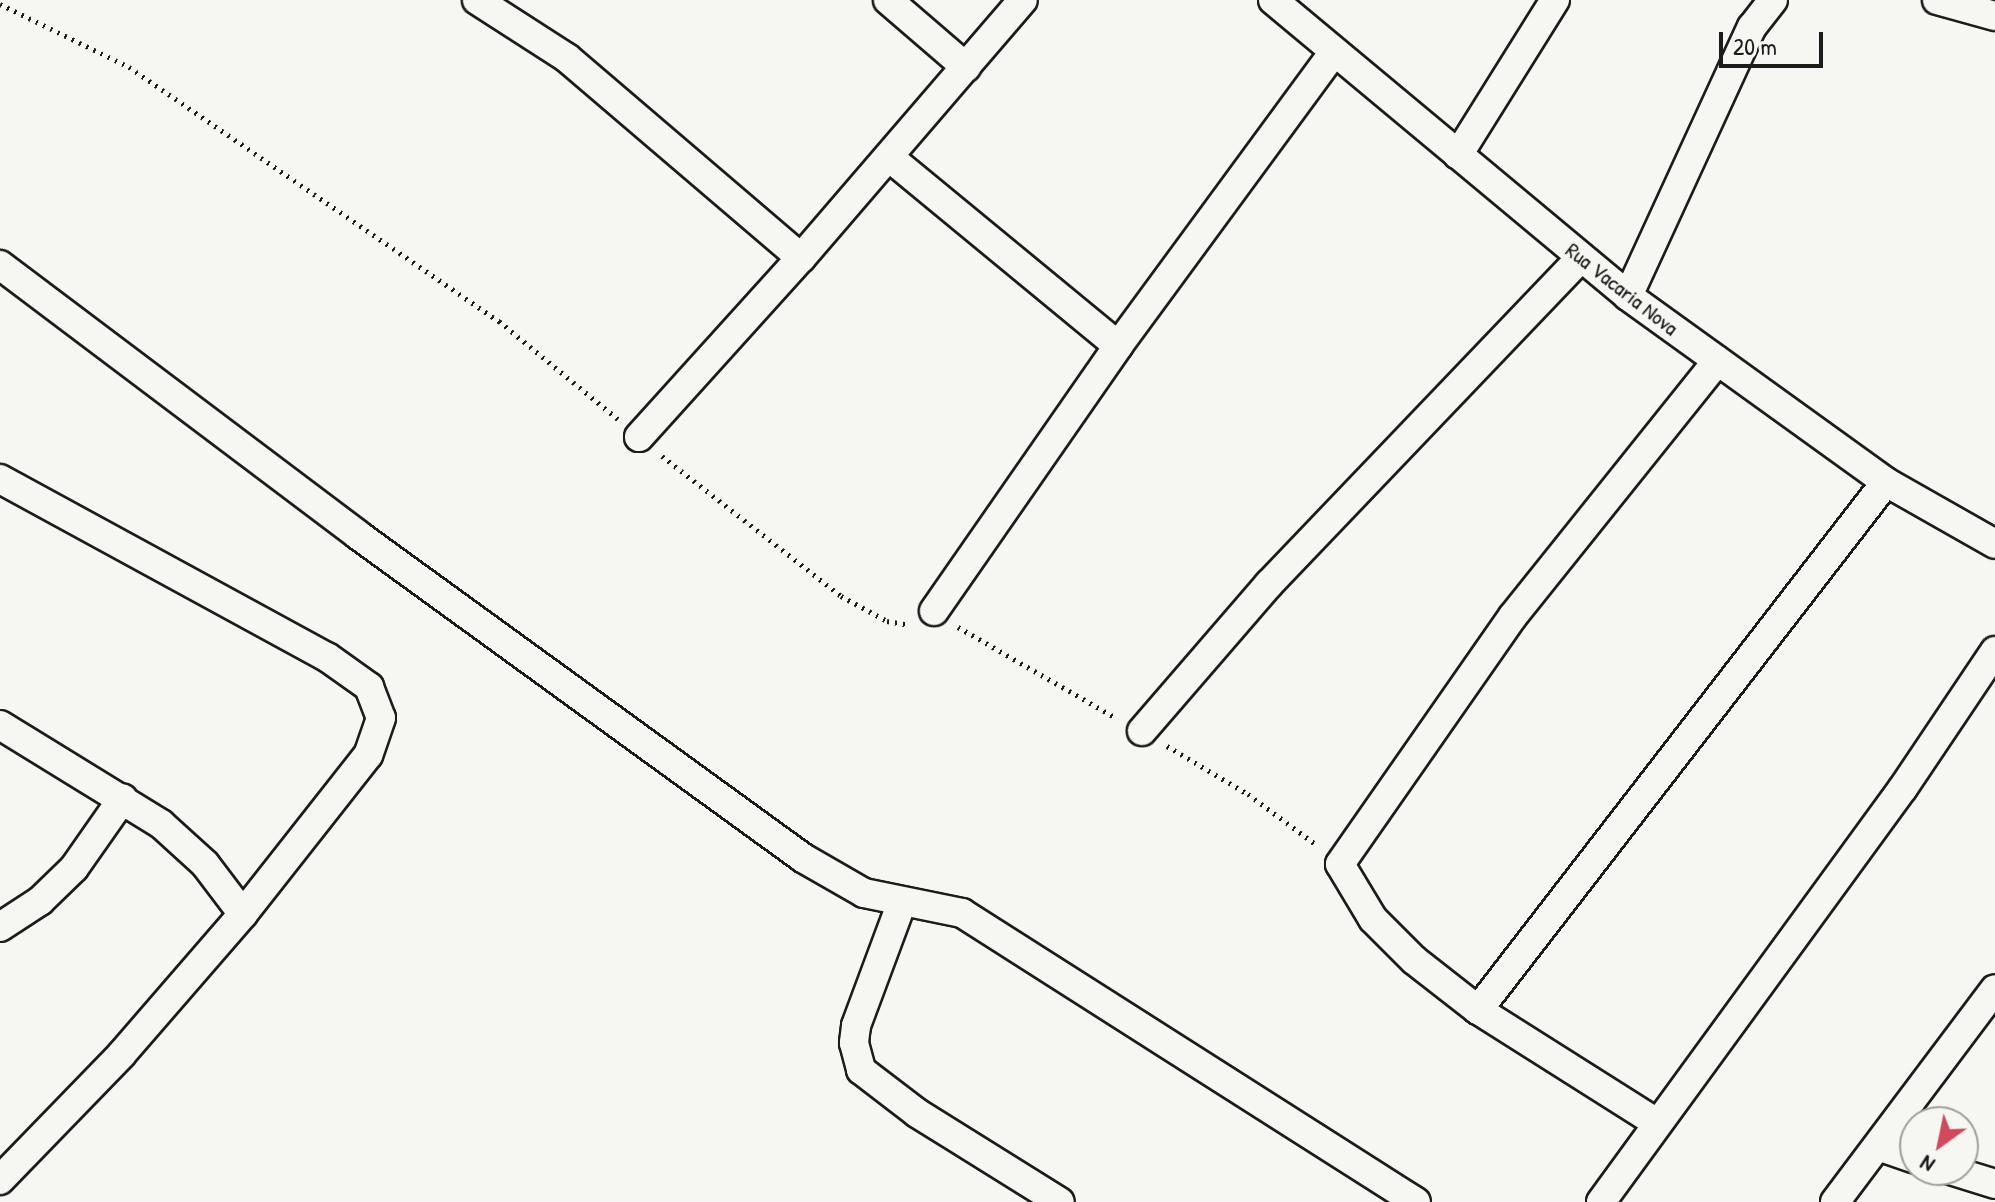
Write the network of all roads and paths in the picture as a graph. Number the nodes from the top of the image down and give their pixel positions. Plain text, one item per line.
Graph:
1 (477, 0) edge
2 (888, 0) edge
3 (1023, 0) edge
4 (1273, 0) edge
5 (1555, 0) edge
6 (1773, 0) edge
7 (1937, 0) edge
8 (0, 4) edge
9 (1995, 16) edge
10 (1334, 52) junction
11 (966, 67) junction
12 (1458, 155) junction
13 (889, 157) junction
14 (801, 258) junction
15 (1581, 258) junction
16 (0, 265) edge
17 (1628, 296) junction
18 (1118, 346) junction
19 (1717, 361) junction
20 (639, 437) junction
21 (0, 479) edge
22 (1886, 482) junction
23 (1995, 544) edge
24 (934, 611) joint
25 (1995, 651) edge
26 (0, 725) edge
27 (1142, 731) dead end
28 (123, 798) junction
29 (902, 902) junction
30 (243, 914) junction
31 (0, 927) edge
32 (1995, 989) edge
33 (1478, 1010) junction
34 (1657, 1123) junction
35 (1878, 1146) junction
36 (1899, 1153) edge
37 (0, 1180) edge
38 (1060, 1202) edge
39 (1416, 1202) edge
40 (1601, 1202) edge
41 (1835, 1202) edge

1 - 14 street
2 - 11 street
3 - 11 street
4 - 10 street, Rua Vacaria Nova
5 - 12 street
6 - 17 street
7 - 9 street
8 - 20 path
10 - 12 street, Rua Vacaria Nova
10 - 18 street
11 - 13 street
12 - 15 street, Rua Vacaria Nova
13 - 14 street
13 - 18 street
14 - 20 street
15 - 17 street, Rua Vacaria Nova
15 - 27 street
16 - 29 street
17 - 19 street, Rua Vacaria Nova
18 - 24 street
19 - 22 street, Rua Vacaria Nova
19 - 33 street
20 - 24 path
21 - 30 street
22 - 23 street, Rua Vacaria Nova
22 - 33 street
25 - 34 street
26 - 28 street
28 - 30 street
28 - 31 street
29 - 38 street
29 - 39 street
30 - 37 street
32 - 35 street
33 - 34 street
34 - 40 street
35 - 36 street
35 - 41 street

